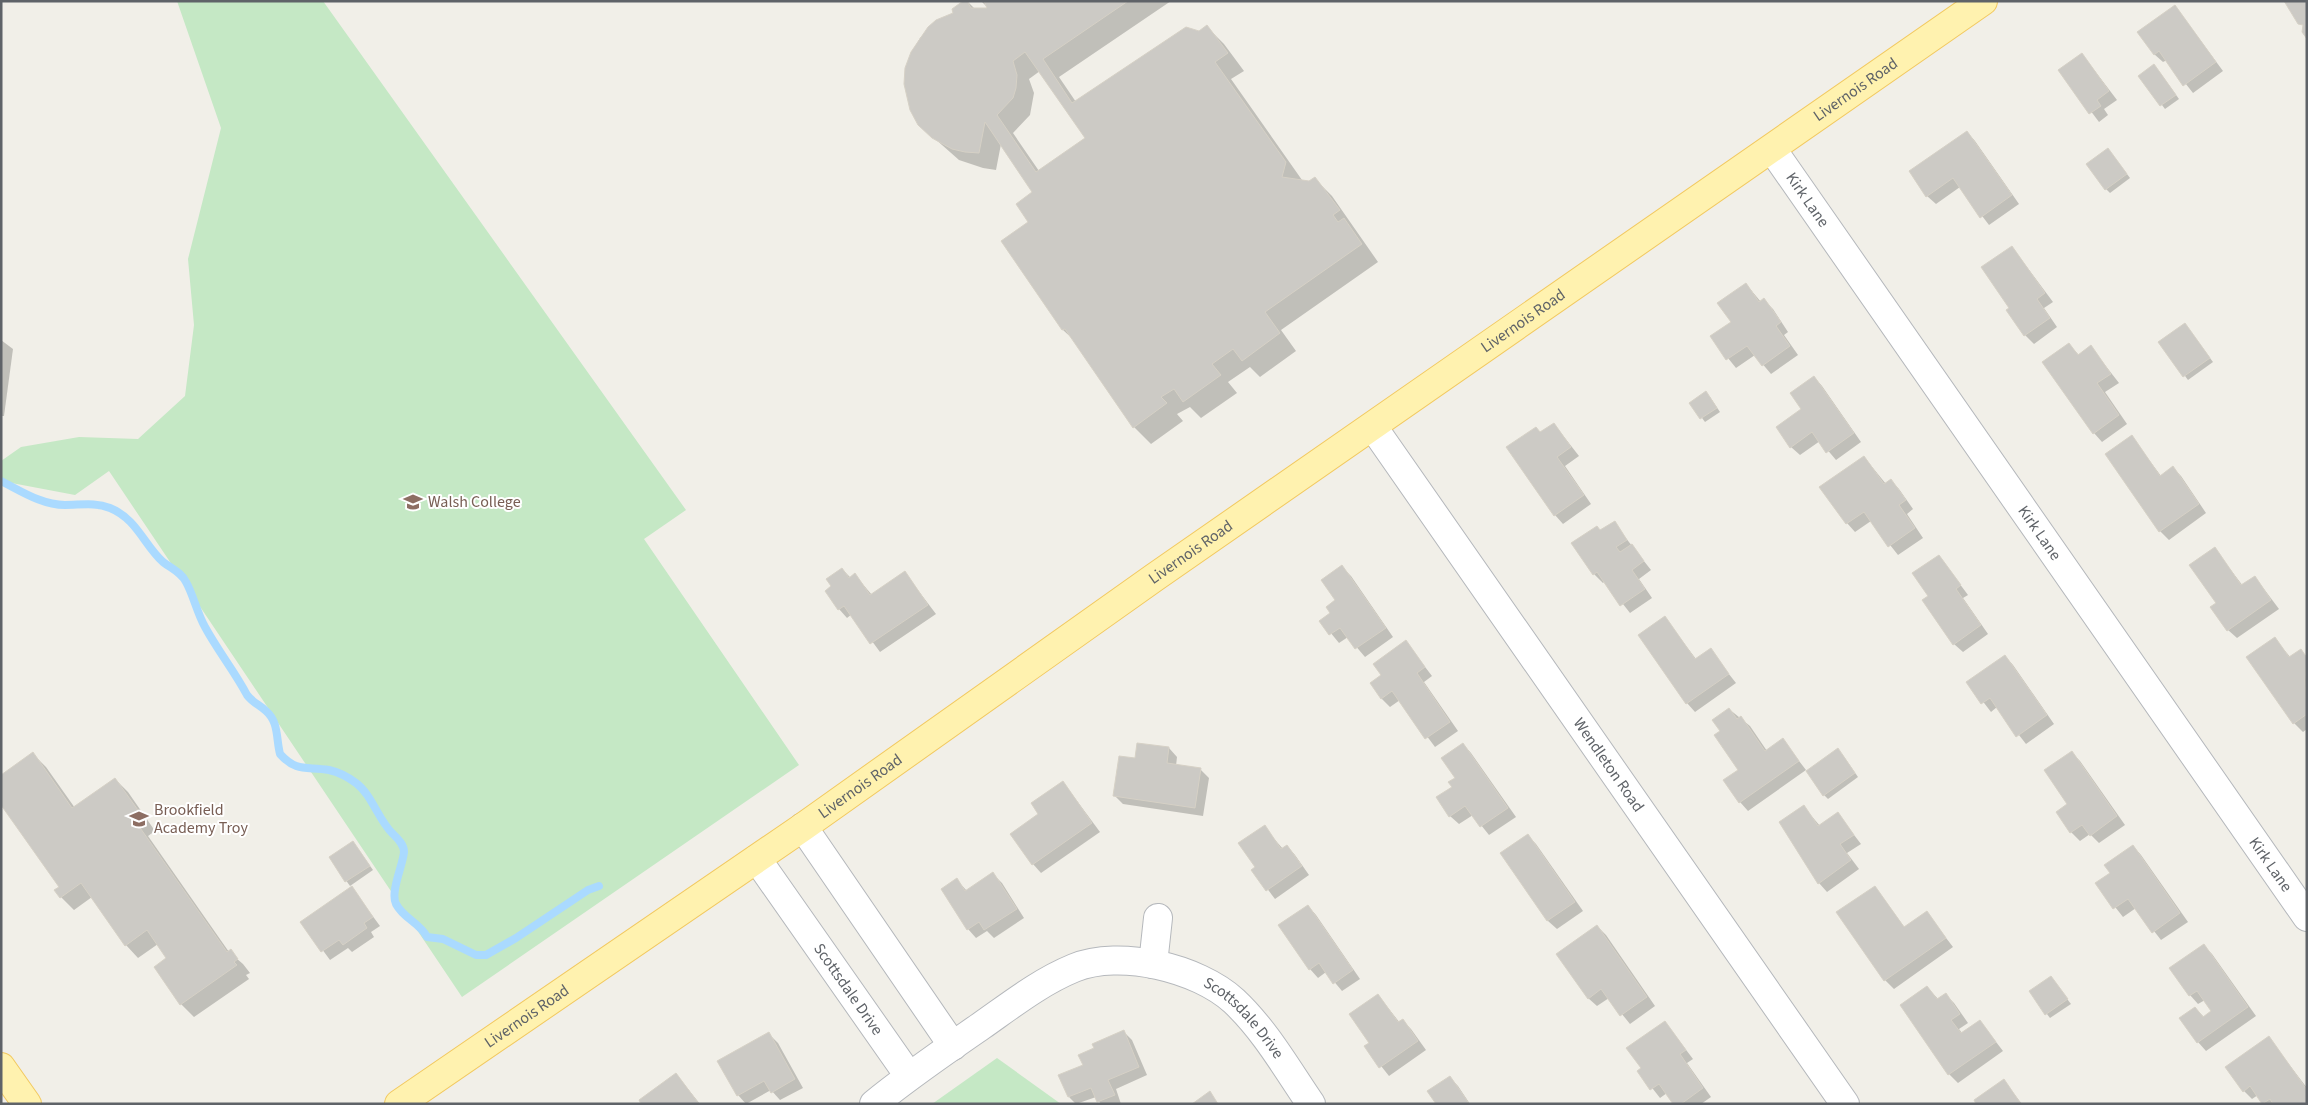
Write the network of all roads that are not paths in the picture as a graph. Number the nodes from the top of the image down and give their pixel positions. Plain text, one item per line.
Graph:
1 (1983, 1) edge
2 (1772, 148) junction
3 (1373, 427) junction
4 (803, 827) junction
5 (757, 859) junction
6 (2307, 917) edge
7 (1158, 918) dead end
8 (1153, 964) junction
9 (953, 1046) junction
10 (1, 1067) edge
11 (909, 1076) junction
12 (27, 1104) edge
13 (399, 1104) edge
14 (874, 1104) edge
15 (1312, 1104) edge
16 (1844, 1104) edge

1 - 2 main road, Livernois Road
2 - 3 main road, Livernois Road
2 - 6 street, Kirk Lane
3 - 4 main road, Livernois Road
3 - 16 street, Wendleton Road
4 - 5 main road, Livernois Road
4 - 9 street
5 - 11 street, Scottsdale Drive
5 - 13 main road, Livernois Road
7 - 8 street
8 - 9 street, Scottsdale Drive
8 - 15 street, Scottsdale Drive
9 - 11 street, Scottsdale Drive
10 - 12 main road
11 - 14 street

